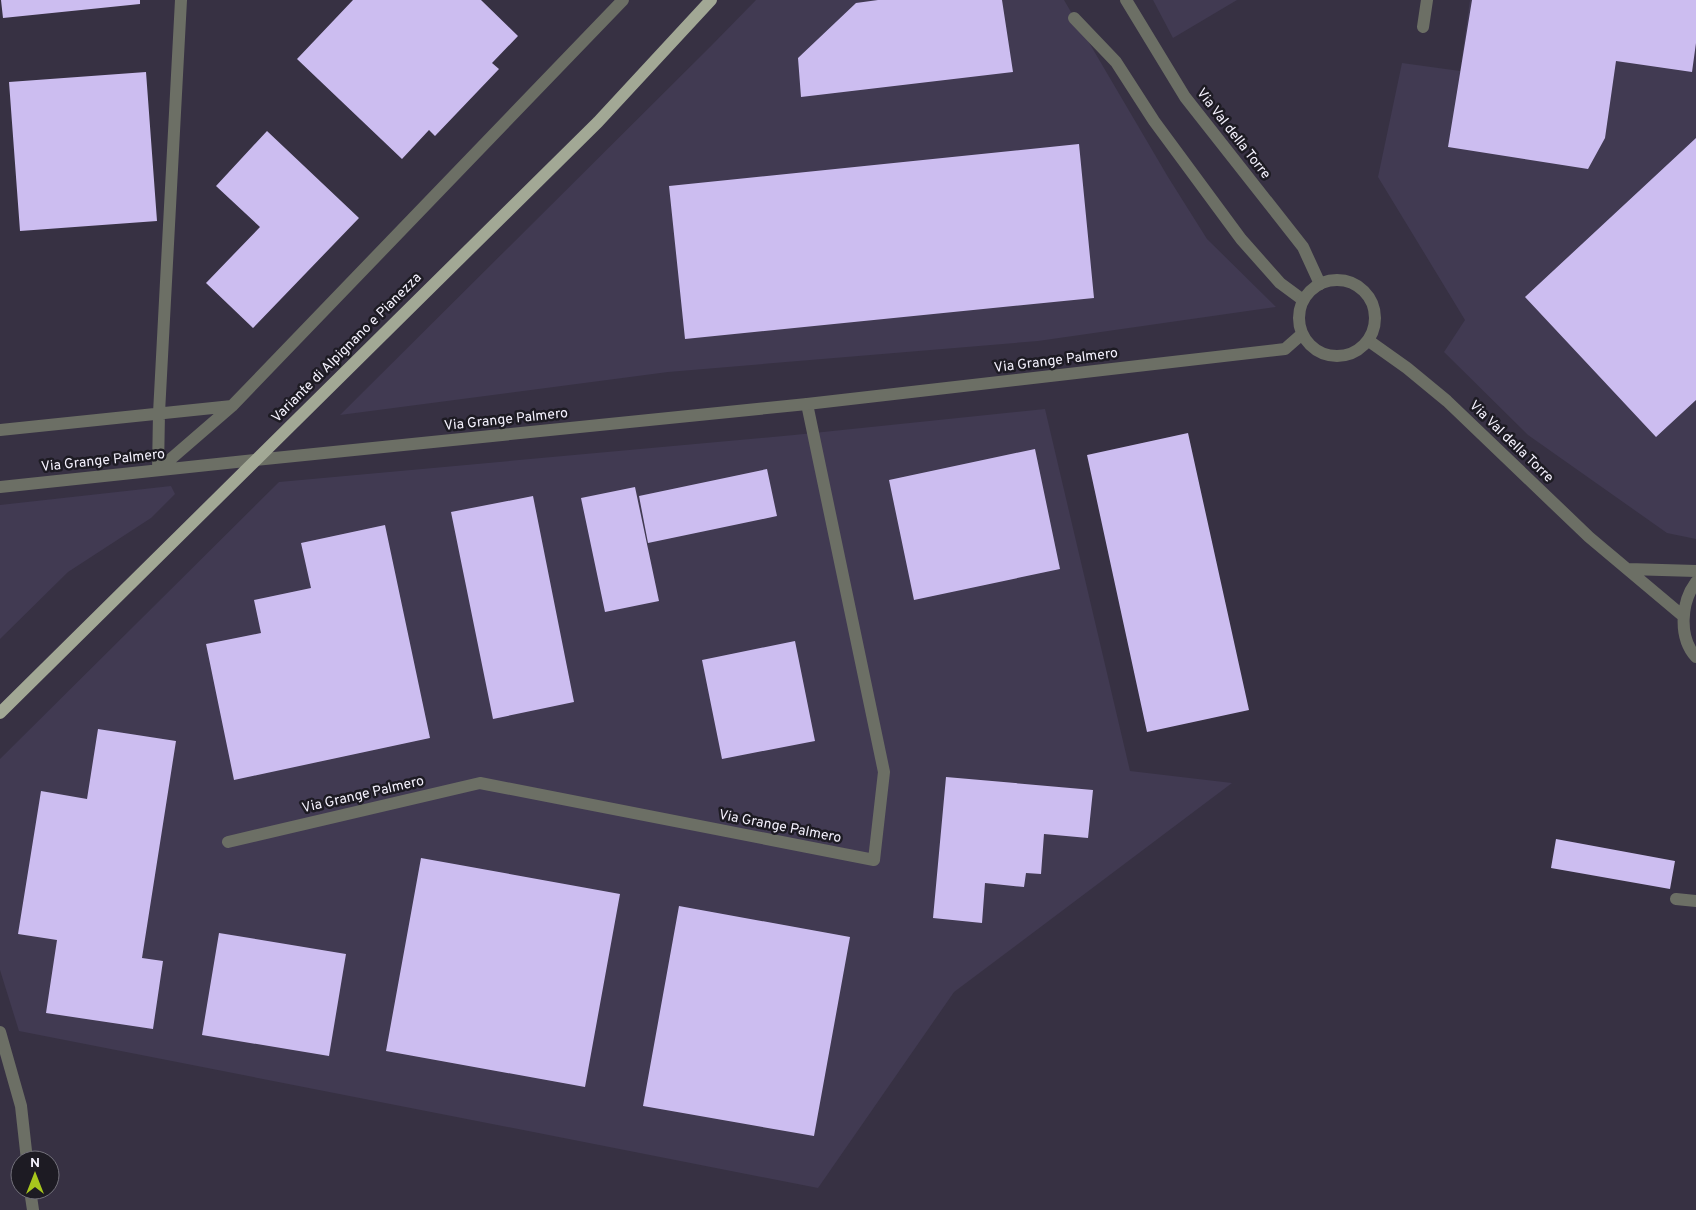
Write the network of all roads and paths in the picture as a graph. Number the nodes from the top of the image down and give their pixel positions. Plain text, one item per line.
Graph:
1 (181, 0) edge
2 (711, 0) edge
3 (1126, 0) edge
4 (1427, 0) edge
5 (620, 1) edge
6 (1074, 18) dead end
7 (1423, 27) dead end
8 (1320, 284) junction
9 (1303, 300) junction
10 (1302, 334) junction
11 (1369, 341) junction
12 (807, 404) junction
13 (232, 406) junction
14 (159, 413) junction
15 (0, 430) edge
16 (255, 460) junction
17 (158, 470) junction
18 (0, 486) edge
19 (1628, 569) junction
20 (1696, 571) edge
21 (1696, 582) edge
22 (1683, 616) junction
23 (1696, 657) edge
24 (0, 713) edge
25 (228, 842) dead end
26 (1676, 899) dead end
27 (1696, 901) edge
28 (0, 1032) edge
29 (26, 1150) edge

1 - 14 street
2 - 16 main road, Variante di Alpignano e Pianezza
3 - 8 street, Via Val della Torre
4 - 7 street
5 - 13 street
6 - 9 street
8 - 9 street
8 - 11 street
9 - 10 street
10 - 11 street
10 - 12 street, Via Grange Palmero
11 - 19 street, Via Val della Torre
12 - 16 street, Via Grange Palmero
12 - 25 street, Via Grange Palmero
13 - 14 street
13 - 17 street
14 - 15 street
14 - 17 street
16 - 17 street, Via Grange Palmero
16 - 24 main road, Variante di Alpignano e Pianezza
17 - 18 street, Via Grange Palmero
19 - 20 street
19 - 22 street, Via Val della Torre
21 - 22 street
22 - 23 street
26 - 27 street
28 - 29 street

